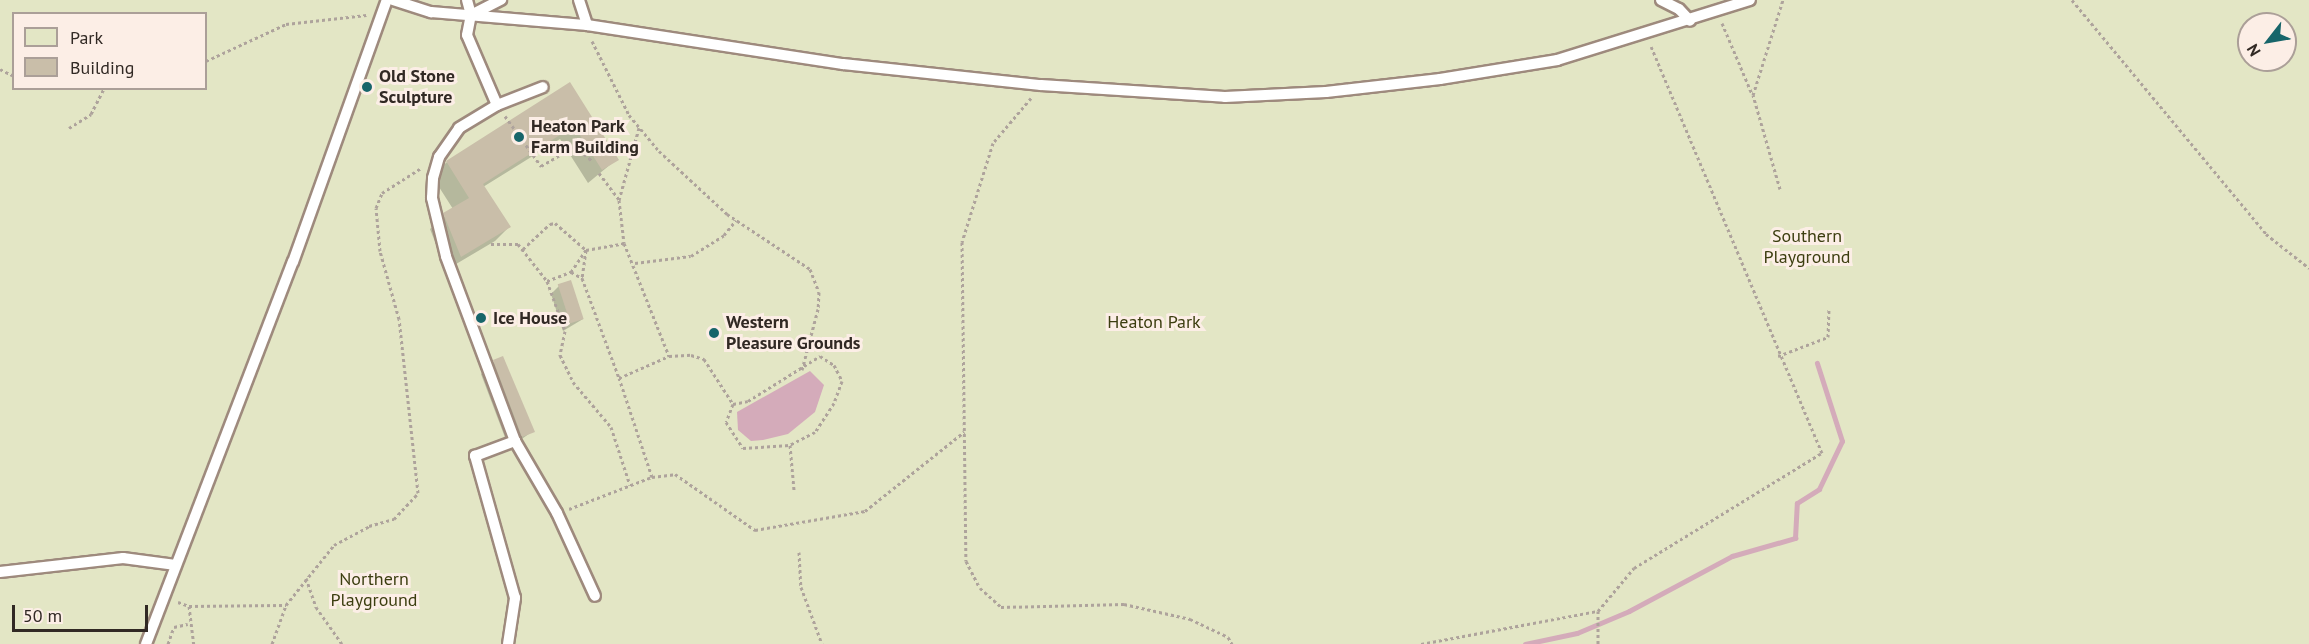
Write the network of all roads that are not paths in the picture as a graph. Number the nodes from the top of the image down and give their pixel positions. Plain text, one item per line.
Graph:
1 (387, 0) edge
2 (393, 0) edge
3 (466, 0) edge
4 (501, 0) edge
5 (579, 0) edge
6 (1661, 0) edge
7 (1750, 0) edge
8 (471, 15) junction
9 (1690, 21) junction
10 (587, 25) junction
11 (543, 87) dead end
12 (497, 105) junction
13 (515, 441) junction
14 (176, 565) junction
15 (0, 572) edge
16 (595, 596) dead end
17 (146, 644) edge
18 (508, 644) edge

1 - 14 lane
2 - 8 lane
3 - 8 lane
4 - 8 lane
5 - 10 lane
6 - 9 lane
7 - 9 lane
8 - 10 lane
8 - 12 lane
9 - 10 lane
11 - 12 lane
12 - 13 lane
13 - 16 lane
13 - 18 lane
14 - 15 lane
14 - 17 lane

